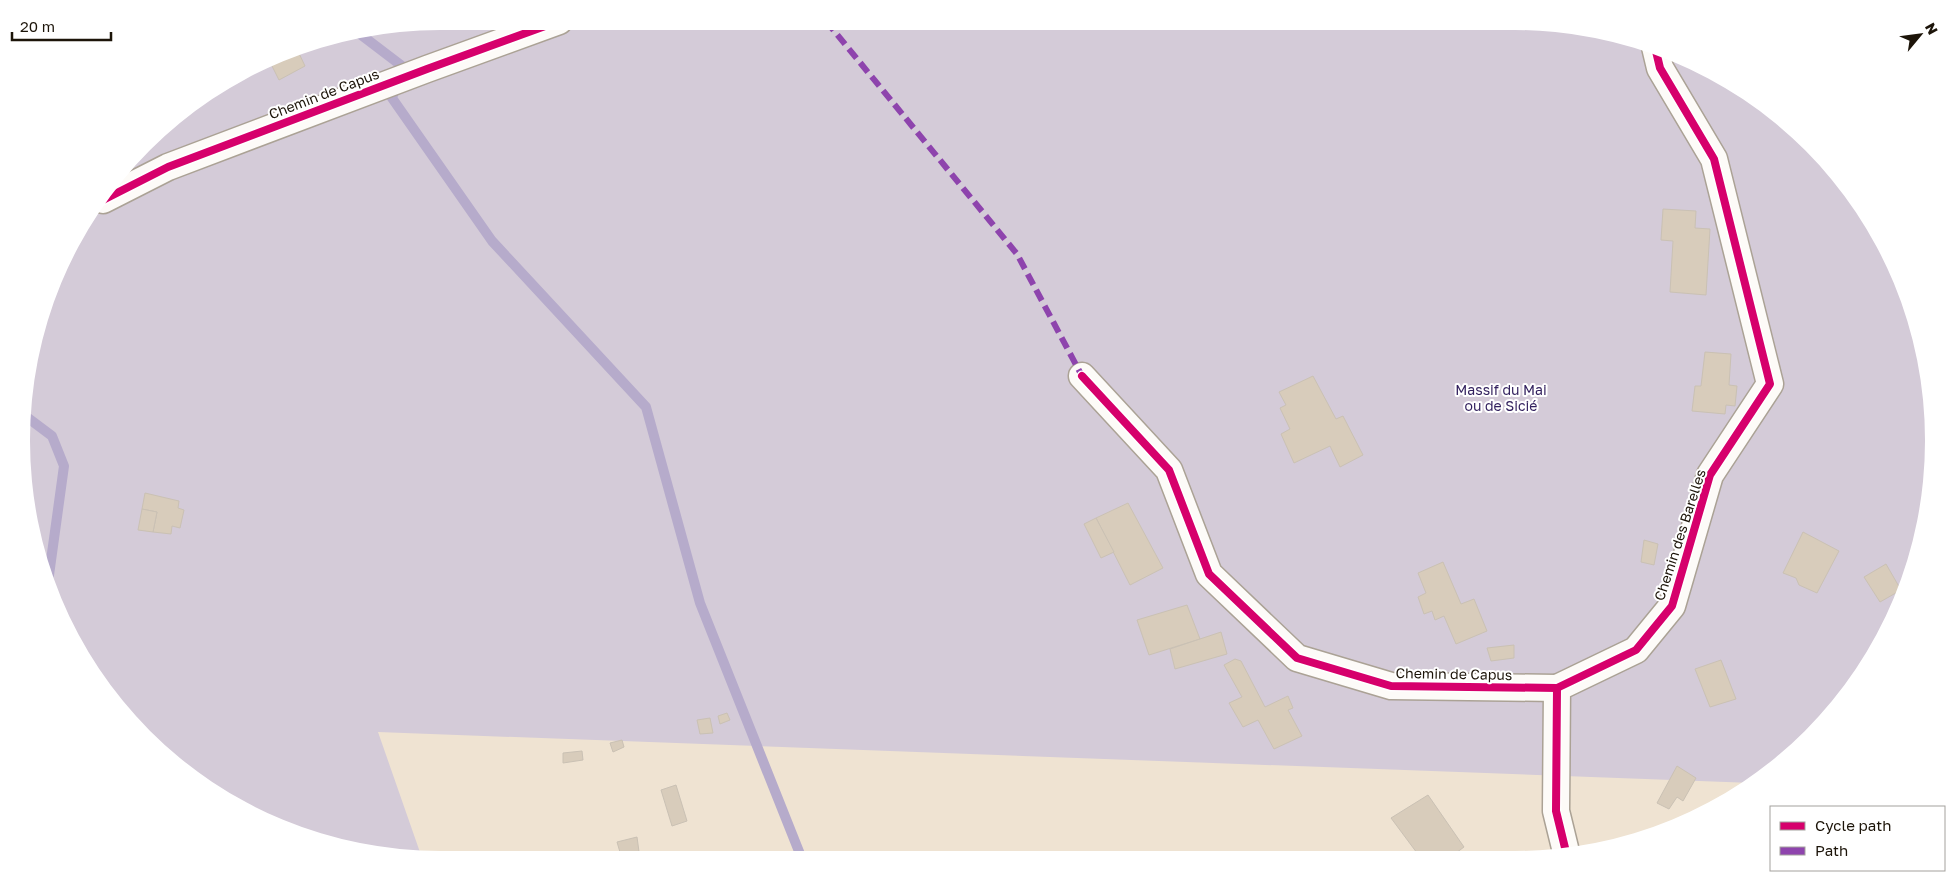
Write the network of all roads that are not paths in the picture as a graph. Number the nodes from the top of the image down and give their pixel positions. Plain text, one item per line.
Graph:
1 (534, 30) edge
2 (1657, 56) edge
3 (111, 196) edge
4 (1082, 376) dead end
5 (1557, 688) junction
6 (1564, 847) edge

1 - 3 street, Chemin de Capus
2 - 5 street, Chemin des Barelles
4 - 5 street, Chemin de Capus
5 - 6 street

